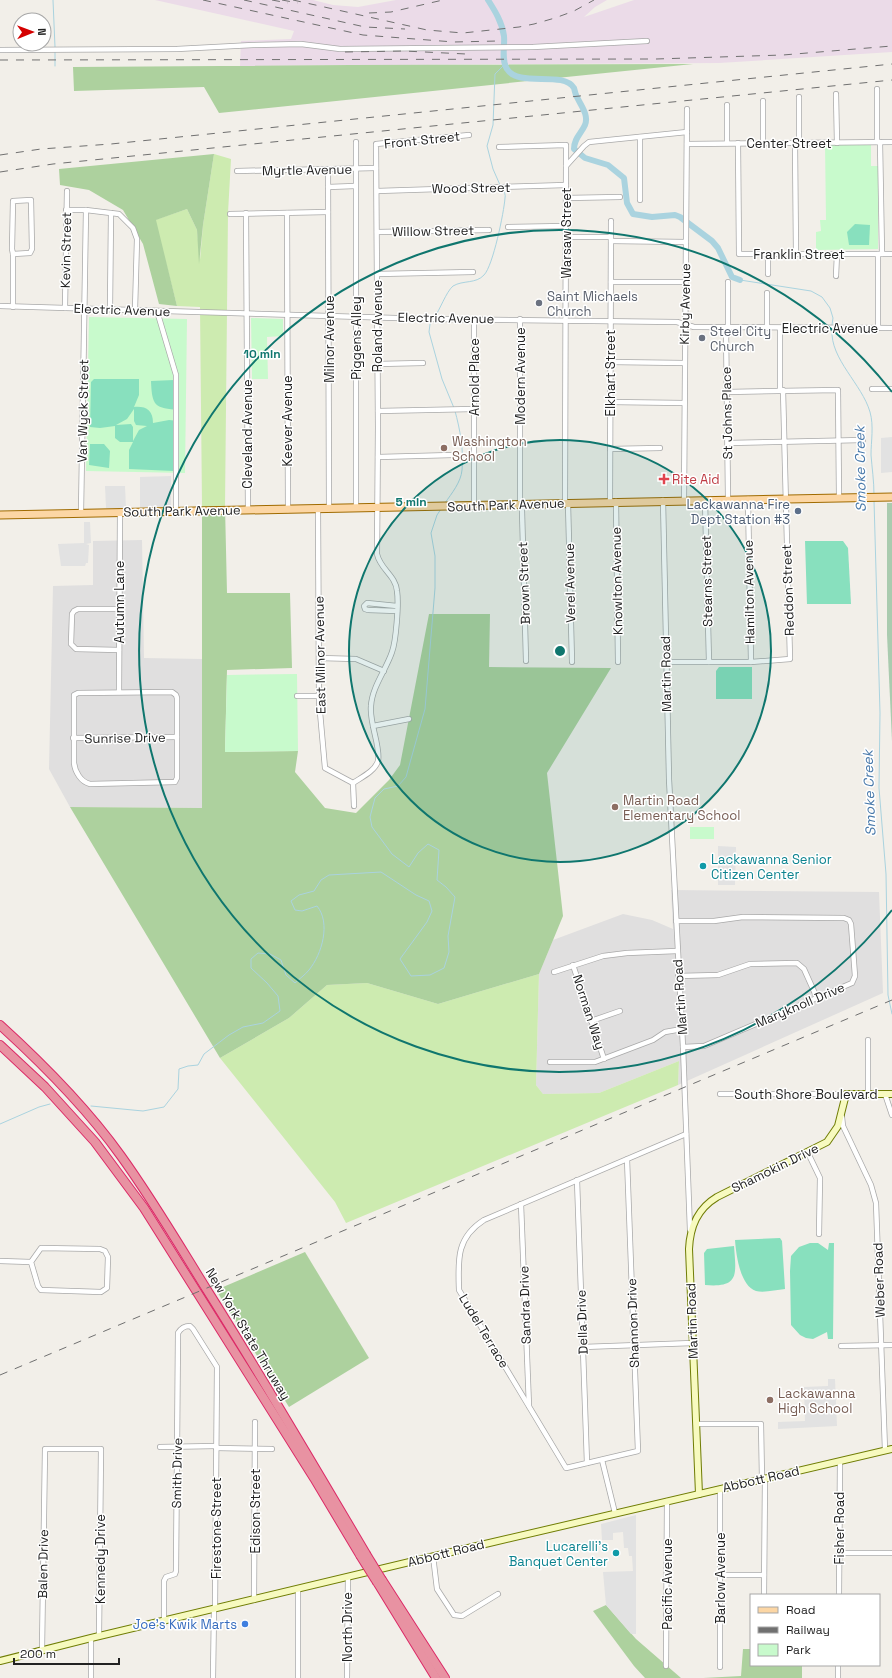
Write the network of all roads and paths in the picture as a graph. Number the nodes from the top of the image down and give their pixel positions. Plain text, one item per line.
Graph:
1 (647, 40) dead end
2 (0, 50) edge
3 (877, 89) dead end
4 (836, 94) dead end
5 (799, 97) dead end
6 (764, 101) dead end
7 (727, 105) dead end
8 (687, 109) dead end
9 (687, 132) junction
10 (469, 135) dead end
11 (640, 137) junction
12 (356, 142) dead end
13 (879, 142) junction
14 (892, 142) edge
15 (738, 143) junction
16 (763, 143) junction
17 (797, 143) junction
18 (837, 143) junction
19 (376, 144) joint
20 (687, 144) junction
21 (727, 144) junction
22 (499, 147) dead end
23 (566, 166) junction
24 (376, 168) junction
25 (328, 169) junction
26 (355, 169) junction
27 (237, 171) dead end
28 (566, 185) junction
29 (356, 186) junction
30 (328, 187) junction
31 (67, 191) dead end
32 (377, 191) junction
33 (620, 197) dead end
34 (566, 198) junction
35 (640, 200) dead end
36 (66, 210) junction
37 (86, 210) junction
38 (328, 212) junction
39 (111, 213) junction
40 (246, 213) junction
41 (287, 213) junction
42 (230, 214) dead end
43 (611, 221) dead end
44 (566, 226) junction
45 (508, 227) dead end
46 (489, 230) dead end
47 (377, 232) junction
48 (566, 237) junction
49 (611, 239) junction
50 (686, 242) junction
51 (13, 254) junction
52 (768, 254) junction
53 (796, 254) junction
54 (836, 254) junction
55 (880, 254) junction
56 (892, 254) edge
57 (473, 272) dead end
58 (377, 274) junction
59 (768, 274) dead end
60 (836, 276) dead end
61 (611, 282) junction
62 (685, 282) junction
63 (728, 282) dead end
64 (767, 293) dead end
65 (0, 306) edge
66 (13, 307) junction
67 (64, 308) junction
68 (86, 309) junction
69 (110, 309) junction
70 (135, 310) junction
71 (157, 312) junction
72 (247, 313) junction
73 (287, 315) junction
74 (329, 316) junction
75 (356, 316) junction
76 (377, 317) junction
77 (474, 319) junction
78 (520, 319) junction
79 (566, 320) junction
80 (611, 322) junction
81 (685, 325) junction
82 (727, 327) junction
83 (767, 328) junction
84 (780, 328) junction
85 (878, 328) junction
86 (892, 328) edge
87 (610, 362) junction
88 (423, 363) dead end
89 (684, 363) junction
90 (377, 364) junction
91 (872, 389) dead end
92 (892, 389) edge
93 (782, 390) junction
94 (727, 392) junction
95 (610, 402) junction
96 (684, 403) junction
97 (474, 409) junction
98 (378, 411) junction
99 (863, 440) dead end
100 (838, 441) junction
101 (784, 442) junction
102 (728, 443) junction
103 (660, 448) dead end
104 (610, 449) junction
105 (453, 455) dead end
106 (378, 457) junction
107 (839, 497) junction
108 (892, 497) edge
109 (785, 498) junction
110 (728, 499) junction
111 (748, 499) junction
112 (663, 500) junction
113 (684, 500) junction
114 (705, 500) junction
115 (613, 502) junction
116 (567, 503) junction
117 (521, 504) junction
118 (474, 506) junction
119 (356, 508) junction
120 (377, 508) junction
121 (318, 509) junction
122 (329, 509) junction
123 (248, 510) junction
124 (288, 510) junction
125 (120, 512) junction
126 (176, 512) junction
127 (81, 513) junction
128 (0, 515) edge
129 (397, 606) junction
130 (119, 609) junction
131 (397, 611) junction
132 (119, 650) junction
133 (319, 658) junction
134 (526, 661) dead end
135 (572, 662) dead end
136 (618, 662) dead end
137 (666, 662) junction
138 (709, 662) junction
139 (751, 662) junction
140 (384, 671) junction
141 (119, 692) junction
142 (297, 696) dead end
143 (319, 696) junction
144 (409, 719) dead end
145 (373, 726) junction
146 (177, 737) junction
147 (73, 738) junction
148 (353, 783) junction
149 (354, 806) dead end
150 (676, 921) junction
151 (677, 951) junction
152 (573, 965) junction
153 (554, 972) dead end
154 (678, 976) junction
155 (817, 998) junction
156 (620, 1012) dead end
157 (592, 1021) junction
158 (0, 1025) edge
159 (682, 1029) junction
160 (868, 1040) dead end
161 (0, 1045) edge
162 (683, 1047) junction
163 (604, 1059) junction
164 (550, 1062) dead end
165 (720, 1094) dead end
166 (846, 1094) junction
167 (868, 1094) junction
168 (885, 1094) junction
169 (892, 1094) edge
170 (892, 1115) edge
171 (842, 1117) junction
172 (686, 1134) junction
173 (808, 1153) junction
174 (627, 1159) junction
175 (577, 1180) junction
176 (521, 1204) junction
177 (690, 1233) junction
178 (819, 1234) dead end
179 (0, 1261) edge
180 (31, 1262) junction
181 (693, 1343) junction
182 (634, 1345) junction
183 (881, 1345) junction
184 (892, 1345) edge
185 (841, 1346) dead end
186 (583, 1347) junction
187 (217, 1366) joint
188 (529, 1406) junction
189 (255, 1422) dead end
190 (696, 1424) junction
191 (178, 1446) junction
192 (160, 1447) dead end
193 (216, 1447) junction
194 (255, 1448) junction
195 (272, 1449) dead end
196 (892, 1449) edge
197 (884, 1450) junction
198 (602, 1460) junction
199 (840, 1461) junction
200 (587, 1463) junction
201 (763, 1479) junction
202 (100, 1482) joint
203 (720, 1489) junction
204 (699, 1494) junction
205 (667, 1501) junction
206 (615, 1513) junction
207 (839, 1553) junction
208 (892, 1553) edge
209 (363, 1555) junction
210 (433, 1556) junction
211 (719, 1575) junction
212 (764, 1575) junction
213 (348, 1577) junction
214 (380, 1581) junction
215 (298, 1589) junction
216 (498, 1594) dead end
217 (764, 1594) edge
218 (839, 1594) edge
219 (254, 1600) junction
220 (214, 1608) junction
221 (164, 1620) junction
222 (99, 1636) junction
223 (91, 1638) junction
224 (42, 1650) junction
225 (0, 1661) edge
226 (666, 1666) dead end
227 (838, 1666) edge
228 (720, 1667) dead end
229 (92, 1678) edge
230 (213, 1678) edge
231 (298, 1678) edge
232 (347, 1678) edge
233 (436, 1678) edge
234 (445, 1678) edge
235 (838, 1678) edge

1 - 2 street
3 - 13 street
4 - 18 street
5 - 17 street
6 - 16 street
7 - 21 street
8 - 9 street, Kirby Avenue
9 - 11 street
9 - 20 street, Kirby Avenue
10 - 19 street, Front Street
11 - 23 street
11 - 35 street
12 - 26 street, Piggens Alley
13 - 14 street, Center Street
13 - 18 street, Center Street
13 - 55 street
15 - 16 street, Center Street
15 - 21 street, Center Street
15 - 52 street, Franklin Street
16 - 17 street, Center Street
17 - 18 street, Center Street
17 - 53 street
19 - 24 street, Roland Avenue
20 - 21 street, Center Street
20 - 50 street, Kirby Avenue
22 - 23 street, Warsaw Street
23 - 28 street, Warsaw Street
24 - 26 street, Myrtle Avenue
24 - 32 street, Roland Avenue
25 - 26 street, Myrtle Avenue
25 - 27 street, Myrtle Avenue
25 - 30 street, Milnor Avenue
26 - 29 street, Piggens Alley
28 - 32 street, Wood Street
28 - 34 street, Warsaw Street
29 - 30 street
29 - 75 street, Piggens Alley
30 - 38 street, Milnor Avenue
31 - 36 street, Kevin Street
32 - 47 street, Roland Avenue
33 - 34 street
34 - 44 street, Warsaw Street
36 - 37 street
36 - 67 street, Kevin Street
37 - 39 street
37 - 68 street, Van Wyck Street
38 - 41 street
38 - 74 street, Milnor Avenue
39 - 69 street
39 - 70 street
40 - 41 street
40 - 42 street
40 - 72 street, Cleveland Avenue
41 - 73 street, Keever Avenue
43 - 49 street, Elkhart Street
44 - 45 street
44 - 48 street, Warsaw Street
46 - 47 street, Willow Street
47 - 58 street, Roland Avenue
48 - 49 street
48 - 79 street, Warsaw Street
49 - 50 street
49 - 61 street, Elkhart Street
50 - 62 street, Kirby Avenue
51 - 51 street
51 - 66 street
52 - 53 street, Franklin Street
52 - 59 street
53 - 54 street, Franklin Street
54 - 55 street, Franklin Street
54 - 60 street
55 - 56 street, Franklin Street
55 - 85 street
57 - 58 street
58 - 76 street, Roland Avenue
61 - 62 street
61 - 80 street, Elkhart Street
62 - 81 street, Kirby Avenue
63 - 82 street, St Johns Place
64 - 83 street
65 - 66 street, Electric Avenue
66 - 67 street, Electric Avenue
67 - 68 street, Electric Avenue
68 - 69 street, Electric Avenue
68 - 127 street, Van Wyck Street
69 - 70 street, Electric Avenue
70 - 71 street, Electric Avenue
71 - 72 street, Electric Avenue
71 - 126 street
72 - 73 street, Electric Avenue
72 - 123 street, Cleveland Avenue
73 - 74 street, Electric Avenue
73 - 124 street, Keever Avenue
74 - 75 street, Electric Avenue
74 - 122 street, Milnor Avenue
75 - 76 street, Electric Avenue
75 - 119 street, Piggens Alley
76 - 77 street, Electric Avenue
76 - 90 street, Roland Avenue
77 - 78 street, Electric Avenue
77 - 97 street, Arnold Place
78 - 79 street, Electric Avenue
78 - 117 street, Modern Avenue
79 - 80 street, Electric Avenue
79 - 116 street, Warsaw Street
80 - 81 street, Electric Avenue
80 - 87 street, Elkhart Street
81 - 82 street, Electric Avenue
81 - 89 street, Kirby Avenue
82 - 83 street, Electric Avenue
82 - 94 street, St Johns Place
83 - 84 street, Electric Avenue
84 - 85 street, Electric Avenue
84 - 93 street, Reddon Street
85 - 86 street, Electric Avenue
87 - 89 street
87 - 95 street, Elkhart Street
88 - 90 street
89 - 96 street, Kirby Avenue
90 - 98 street, Roland Avenue
91 - 92 street
93 - 94 street
93 - 100 street
93 - 101 street, Reddon Street
94 - 102 street, St Johns Place
95 - 96 street
95 - 104 street, Elkhart Street
96 - 113 street, Kirby Avenue
97 - 98 street
97 - 118 street, Arnold Place
98 - 106 street, Roland Avenue
99 - 100 street
100 - 101 street
100 - 107 street
101 - 102 street
101 - 109 street, Reddon Street
102 - 110 street, St Johns Place
103 - 104 street
104 - 115 street, Elkhart Street
105 - 106 street
106 - 120 street, Roland Avenue
107 - 108 main road, South Park Avenue
107 - 109 main road, South Park Avenue
109 - 111 main road, South Park Avenue
109 - 139 street, Reddon Street
110 - 111 main road, South Park Avenue
110 - 114 main road, South Park Avenue
111 - 139 street, Hamilton Avenue
112 - 113 main road, South Park Avenue
112 - 115 main road, South Park Avenue
112 - 137 street, Martin Road
113 - 114 main road, South Park Avenue
114 - 138 street, Stearns Street
115 - 116 main road, South Park Avenue
115 - 136 street, Knowlton Avenue
116 - 117 main road, South Park Avenue
116 - 135 street, Verel Avenue
117 - 118 main road, South Park Avenue
117 - 134 street, Brown Street
118 - 120 main road, South Park Avenue
119 - 120 main road, South Park Avenue
119 - 122 main road, South Park Avenue
120 - 129 street, Roland Avenue
121 - 122 main road, South Park Avenue
121 - 124 main road, South Park Avenue
121 - 133 street, East Milnor Avenue
123 - 124 main road, South Park Avenue
123 - 126 main road, South Park Avenue
125 - 126 main road, South Park Avenue
125 - 127 main road, South Park Avenue
125 - 130 street, Autumn Lane
127 - 128 main road, South Park Avenue
129 - 131 street, Roland Avenue
129 - 131 street
130 - 132 street, Autumn Lane
130 - 132 street
131 - 140 street, Roland Avenue
132 - 141 street, Autumn Lane
133 - 140 street
133 - 143 street, East Milnor Avenue
137 - 138 street
137 - 150 street, Martin Road
138 - 139 street
140 - 145 street, Roland Avenue
141 - 146 street
141 - 147 street
142 - 143 street
143 - 148 street, East Milnor Avenue
144 - 145 street
145 - 148 street, Roland Avenue
146 - 147 street, Sunrise Drive
146 - 147 street
148 - 149 street
150 - 151 street, Martin Road
150 - 155 street, Maryknoll Drive
151 - 152 street
151 - 154 street, Martin Road
152 - 153 street
152 - 157 street, Norman Way
154 - 155 street
154 - 159 street, Martin Road
155 - 162 street, Maryknoll Drive
156 - 157 street
157 - 163 street, Norman Way
158 - 209 highway, New York State Thruway
159 - 162 street, Martin Road
159 - 163 street
160 - 167 street
161 - 209 highway, New York State Thruway
162 - 172 street, Martin Road
163 - 164 street
165 - 166 street, South Shore Boulevard
166 - 167 street, South Shore Boulevard
166 - 171 street, Shamokin Drive
167 - 168 street, South Shore Boulevard
168 - 169 street, South Shore Boulevard
168 - 170 street
171 - 173 street, Shamokin Drive
171 - 183 street, Weber Road
172 - 174 street, Ludel Terrace
172 - 177 street, Martin Road
173 - 177 street, Shamokin Drive
173 - 178 street
174 - 175 street, Ludel Terrace
174 - 182 street, Shannon Drive
175 - 176 street, Ludel Terrace
175 - 186 street, Della Drive
176 - 188 street, Sandra Drive
176 - 188 street, Ludel Terrace
177 - 181 street, Martin Road
179 - 180 street
180 - 180 street
181 - 182 street
181 - 190 street, Martin Road
182 - 186 street
182 - 198 street, Shannon Drive
183 - 184 street
183 - 185 street
183 - 197 street, Weber Road
186 - 200 street, Della Drive
187 - 191 street, Smith Drive
187 - 193 street, Firestone Street
188 - 200 street, Ludel Terrace
189 - 194 street, Edison Street
190 - 201 street
190 - 204 street, Martin Road
191 - 192 street
191 - 193 street
191 - 221 street, Smith Drive
193 - 194 street
193 - 220 street, Firestone Street
194 - 195 street
194 - 219 street, Edison Street
196 - 197 street, Abbott Road
197 - 199 street, Abbott Road
198 - 200 street, Ludel Terrace
198 - 206 street
199 - 201 street, Abbott Road
199 - 207 street, Fisher Road
201 - 203 street, Abbott Road
201 - 212 street
202 - 222 street, Kennedy Drive
202 - 224 street, Balen Drive
203 - 204 street, Abbott Road
203 - 211 street, Barlow Avenue
204 - 205 street, Abbott Road
205 - 206 street, Abbott Road
205 - 226 street, Pacific Avenue
206 - 210 street, Abbott Road
207 - 208 street
207 - 218 street, Fisher Road
209 - 214 highway, New York State Thruway, bridge
210 - 213 street, Abbott Road
210 - 216 street
211 - 212 street
211 - 228 street, Barlow Avenue
212 - 217 street
213 - 215 street, Abbott Road
213 - 232 street, North Drive
214 - 233 highway, New York State Thruway
214 - 234 highway, New York State Thruway
215 - 219 street, Abbott Road
215 - 231 street
219 - 220 street, Abbott Road
220 - 221 street, Abbott Road
220 - 230 street, Firestone Street
221 - 222 street, Abbott Road
222 - 223 street, Abbott Road
223 - 224 street, Abbott Road
223 - 229 street
224 - 225 street, Abbott Road
227 - 235 street

